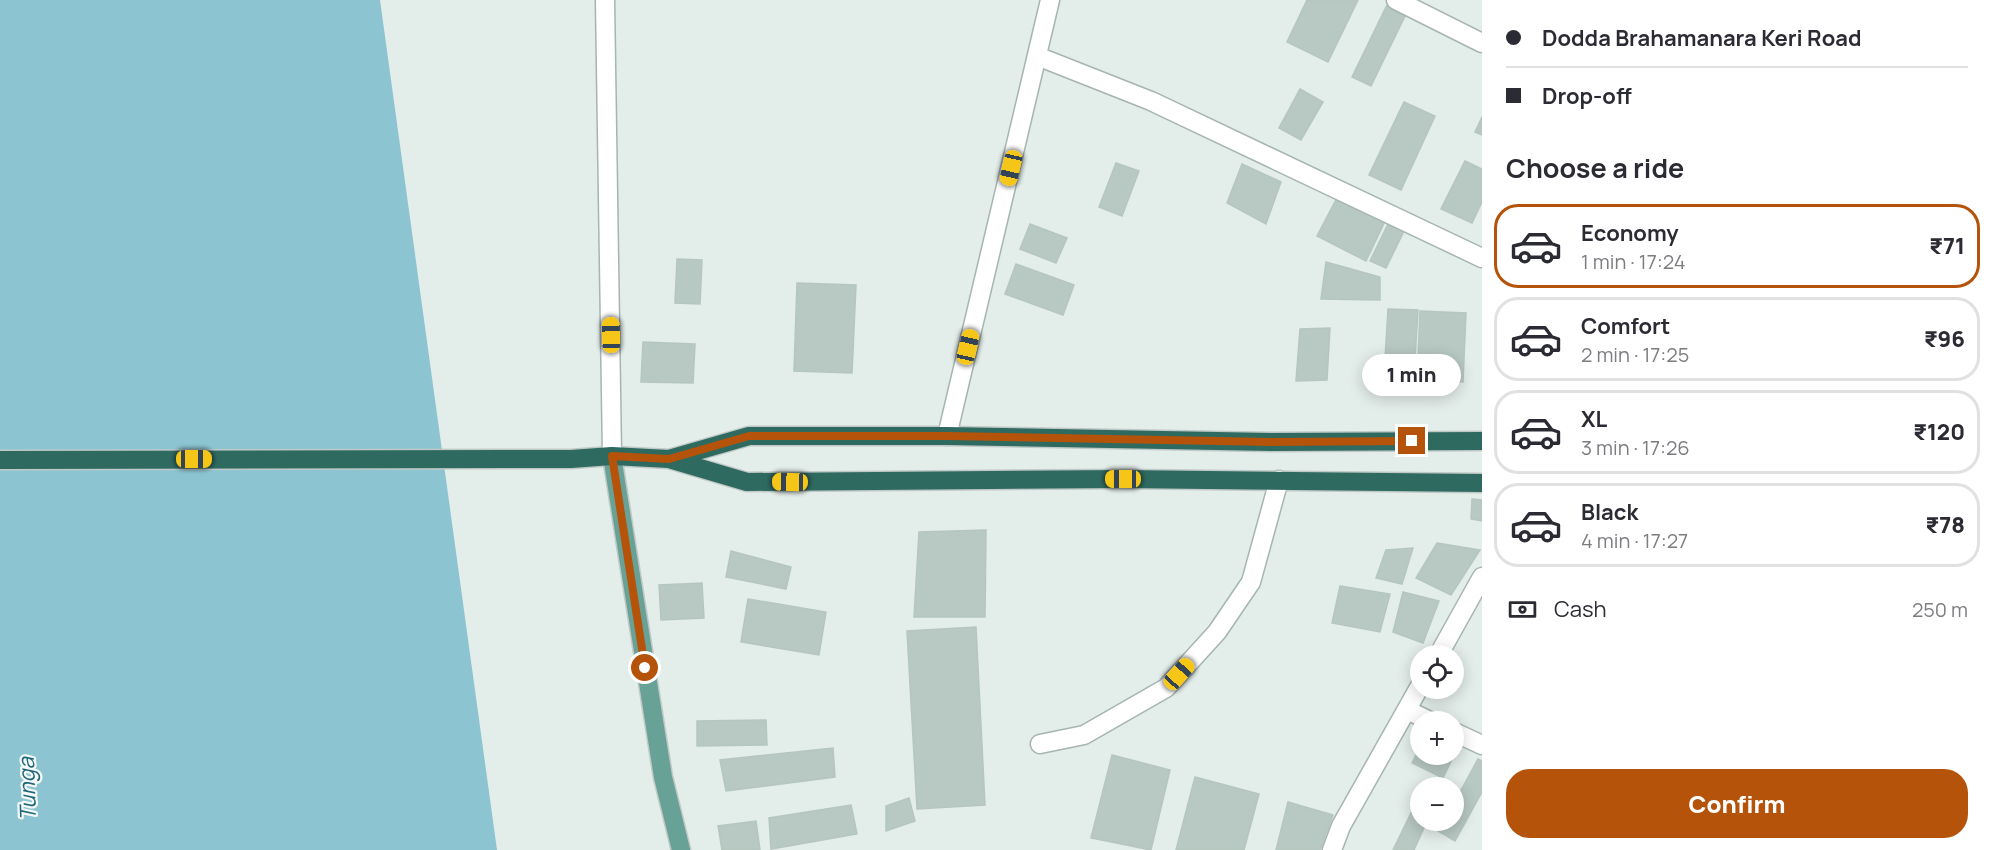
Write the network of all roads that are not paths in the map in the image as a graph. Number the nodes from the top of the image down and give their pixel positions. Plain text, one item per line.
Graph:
1 (605, 0) edge
2 (1050, 0) edge
3 (1396, 0) edge
4 (1482, 43) edge
5 (1037, 56) junction
6 (1482, 258) edge
7 (947, 436) junction
8 (1482, 441) edge
9 (612, 456) junction
10 (669, 459) junction
11 (0, 460) edge
12 (1279, 480) junction
13 (1482, 483) edge
14 (1482, 577) edge
15 (1444, 645) edge
16 (1413, 699) edge
17 (1407, 710) junction
18 (1410, 712) edge
19 (1464, 737) edge
20 (1040, 744) dead end
21 (1482, 745) edge
22 (681, 850) edge
23 (1332, 850) edge

1 - 9 street
2 - 5 street
3 - 4 street
5 - 6 street
5 - 7 street
7 - 8 highway
7 - 10 highway
9 - 10 highway
9 - 11 highway
9 - 22 main road
10 - 12 highway
12 - 13 highway
12 - 20 street
14 - 15 street
16 - 17 street
17 - 18 street
17 - 23 street
19 - 21 street

